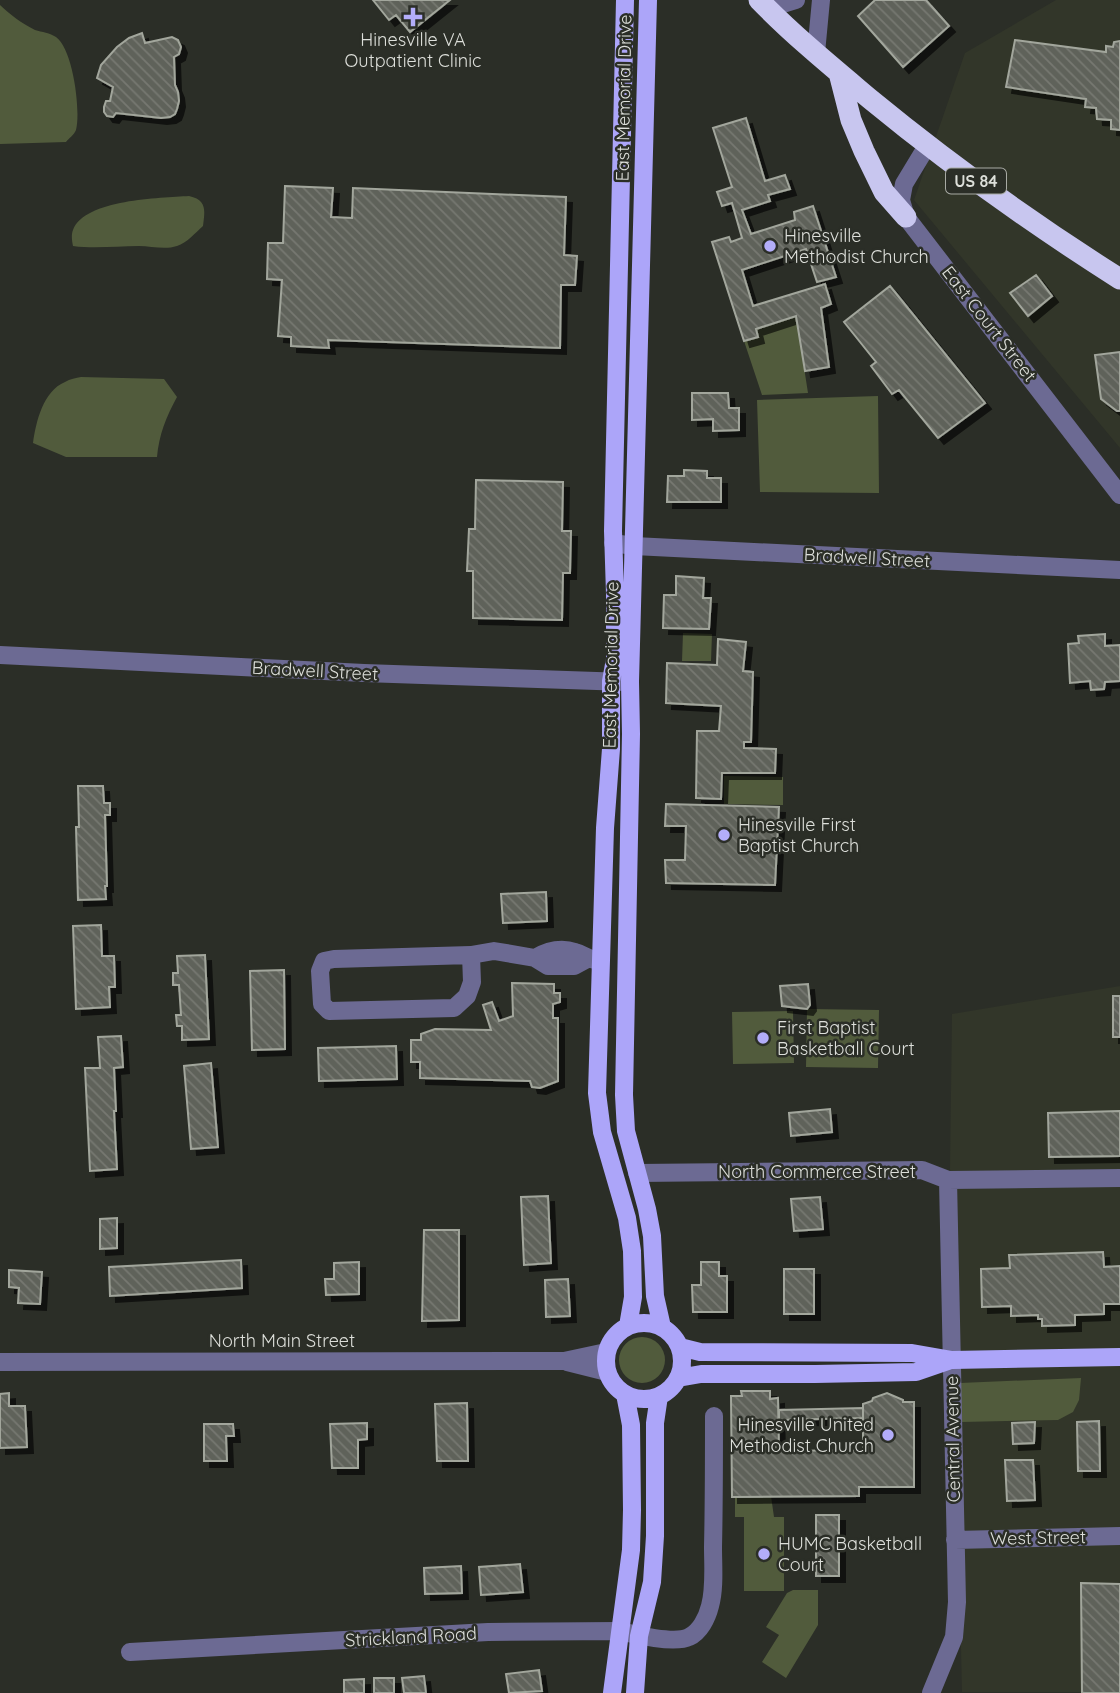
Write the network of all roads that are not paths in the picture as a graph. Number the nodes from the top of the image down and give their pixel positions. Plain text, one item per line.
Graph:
1 (625, 0) edge
2 (648, 0) edge
3 (796, 0) edge
4 (821, 0) edge
5 (763, 4) edge
6 (816, 53) junction
7 (839, 73) junction
8 (927, 146) junction
9 (906, 218) junction
10 (1120, 279) edge
11 (1120, 495) edge
12 (613, 543) junction
13 (634, 546) junction
14 (1120, 570) edge
15 (0, 655) edge
16 (611, 681) junction
17 (630, 682) junction
18 (471, 955) junction
19 (594, 960) junction
20 (637, 1173) junction
21 (1120, 1178) edge
22 (948, 1180) junction
23 (628, 1325) junction
24 (662, 1327) junction
25 (680, 1347) junction
26 (606, 1352) junction
27 (1120, 1357) edge
28 (952, 1360) junction
29 (564, 1361) junction
30 (0, 1362) edge
31 (607, 1372) junction
32 (678, 1378) junction
33 (625, 1394) junction
34 (659, 1396) junction
35 (714, 1416) dead end
36 (1120, 1536) edge
37 (955, 1540) junction
38 (620, 1631) junction
39 (639, 1636) junction
40 (130, 1652) dead end
41 (612, 1693) edge
42 (635, 1693) edge
43 (931, 1693) edge

1 - 12 main road, East Memorial Drive
2 - 13 main road, East Memorial Drive
3 - 5 street
4 - 6 street
5 - 6 highway, US 84
6 - 7 highway, US 84
7 - 8 highway, US 84
7 - 9 highway
8 - 9 street
8 - 10 highway, US 84
9 - 11 street, East Court Street
12 - 13 street, Bradwell Street
12 - 16 main road, East Memorial Drive
13 - 14 street, Bradwell Street
13 - 17 main road, East Memorial Drive
15 - 16 street, Bradwell Street
16 - 17 street, Bradwell Street
16 - 19 main road, East Memorial Drive
17 - 20 main road, East Memorial Drive
18 - 18 street
18 - 19 street
19 - 23 main road, East Memorial Drive
20 - 22 street, North Commerce Street
20 - 24 main road, East Memorial Drive
21 - 22 street, North Commerce Street
22 - 28 street, Central Avenue
23 - 24 main road
23 - 26 main road
24 - 25 main road
25 - 28 main road
25 - 32 main road
26 - 29 street, North Main Street
26 - 31 main road
27 - 28 main road
28 - 32 main road
28 - 37 street, Central Avenue
29 - 30 street, North Main Street
29 - 31 street, North Main Street
31 - 33 main road
32 - 34 main road
33 - 34 main road
33 - 38 main road
34 - 39 main road
35 - 39 street, Strickland Road
36 - 37 street, West Street
37 - 43 street, Central Avenue
38 - 39 street, Strickland Road
38 - 40 street, Strickland Road
38 - 41 main road
39 - 42 main road

